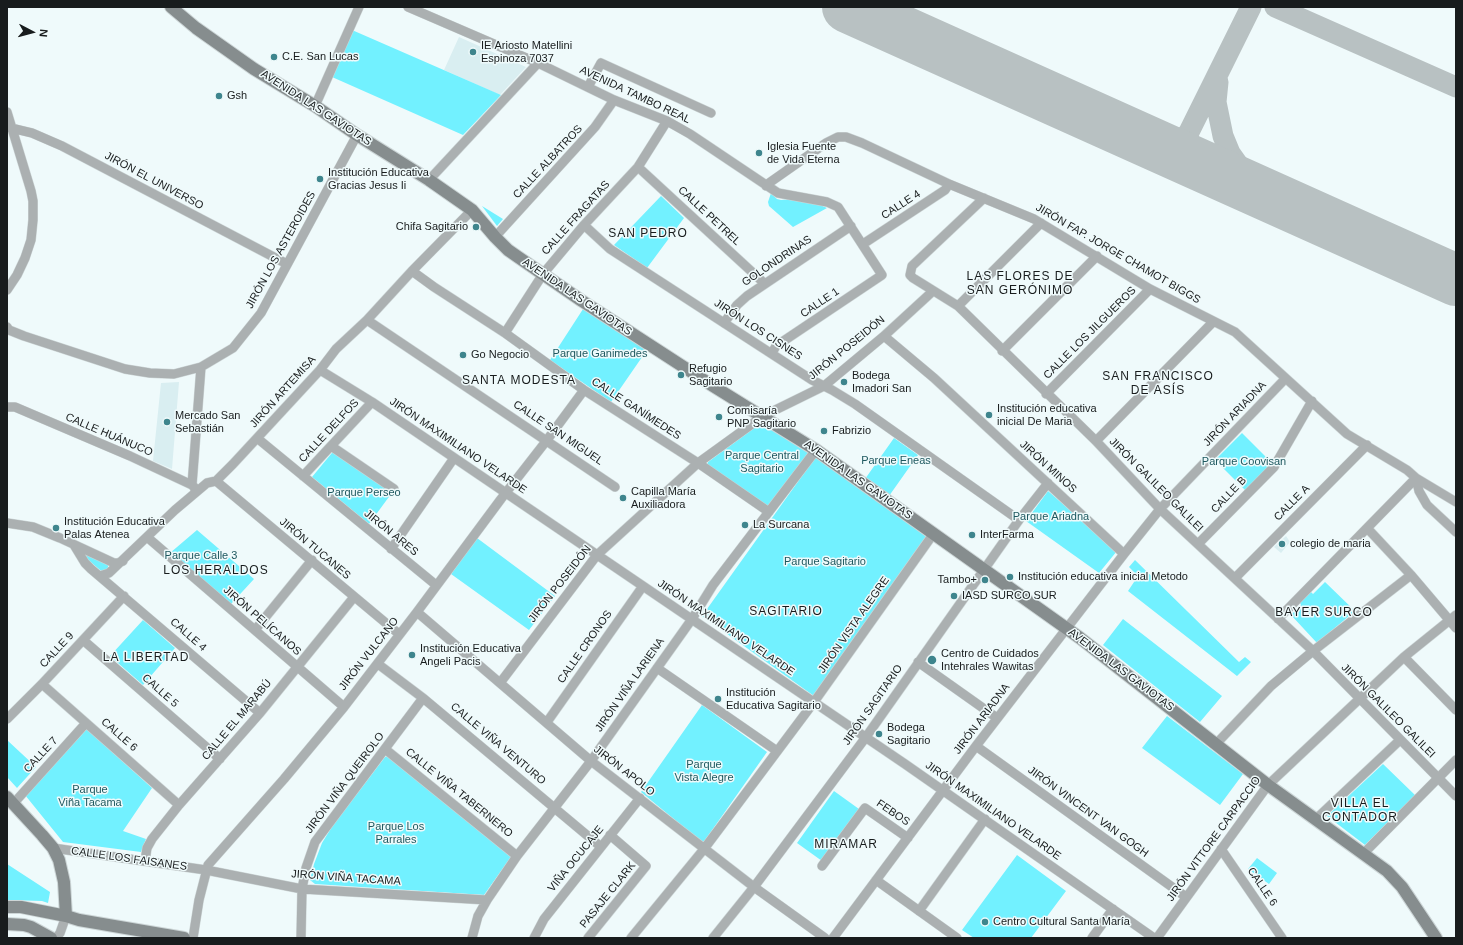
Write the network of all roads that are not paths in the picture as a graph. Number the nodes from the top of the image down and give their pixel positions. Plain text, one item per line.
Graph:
1 (171, 7) edge
2 (359, 7) edge
3 (408, 7) edge
4 (538, 63) junction
5 (588, 87) junction
6 (614, 100) junction
7 (315, 106) junction
8 (7, 112) edge
9 (711, 113) dead end
10 (667, 121) junction
11 (9, 127) edge
12 (356, 135) junction
13 (638, 167) junction
14 (429, 180) junction
15 (949, 184) junction
16 (766, 186) junction
17 (984, 198) junction
18 (472, 210) junction
19 (1041, 222) junction
20 (584, 225) junction
21 (851, 226) junction
22 (495, 237) junction
23 (863, 244) junction
24 (1097, 256) junction
25 (287, 264) junction
26 (412, 271) junction
27 (882, 273) joint
28 (543, 274) junction
29 (764, 283) junction
30 (1150, 289) junction
31 (7, 290) edge
32 (933, 291) junction
33 (958, 306) junction
34 (367, 320) junction
35 (1213, 322) junction
36 (724, 323) junction
37 (7, 327) edge
38 (505, 333) junction
39 (7, 335) edge
40 (24, 336) junction
41 (884, 336) junction
42 (1002, 351) junction
43 (772, 353) junction
44 (201, 367) junction
45 (320, 370) junction
46 (1285, 379) junction
47 (824, 386) junction
48 (584, 390) junction
49 (1046, 394) junction
50 (1312, 401) junction
51 (372, 402) junction
52 (7, 407) edge
53 (763, 416) junction
54 (257, 438) junction
55 (547, 440) junction
56 (1096, 441) junction
57 (1367, 445) junction
58 (331, 446) junction
59 (816, 450) junction
60 (454, 458) junction
61 (698, 463) junction
62 (303, 476) junction
63 (1416, 478) junction
64 (216, 481) junction
65 (1048, 483) junction
66 (615, 487) dead end
67 (193, 489) junction
68 (394, 489) dead end
69 (506, 493) junction
70 (1456, 502) edge
71 (1160, 509) junction
72 (769, 512) junction
73 (1019, 520) junction
74 (7, 523) edge
75 (1368, 529) junction
76 (1456, 532) edge
77 (934, 533) junction
78 (146, 538) junction
79 (74, 544) junction
80 (1198, 544) junction
81 (391, 549) junction
82 (1124, 554) junction
83 (597, 555) junction
84 (312, 560) junction
85 (123, 561) junction
86 (985, 570) junction
87 (1411, 575) junction
88 (100, 576) junction
89 (1235, 578) junction
90 (436, 585) junction
91 (643, 586) junction
92 (124, 596) junction
93 (354, 597) junction
94 (417, 612) junction
95 (1452, 618) edge
96 (692, 619) junction
97 (1278, 619) junction
98 (1456, 628) edge
99 (1067, 629) junction
100 (255, 630) junction
101 (399, 634) junction
102 (83, 640) junction
103 (1313, 651) junction
104 (1404, 657) junction
105 (918, 662) junction
106 (378, 664) junction
107 (298, 667) junction
108 (657, 668) junction
109 (500, 683) junction
110 (42, 684) junction
111 (423, 698) junction
112 (1360, 699) junction
113 (814, 702) junction
114 (344, 706) junction
115 (1456, 710) edge
116 (260, 713) junction
117 (998, 718) junction
118 (7, 719) edge
119 (547, 722) junction
120 (86, 723) junction
121 (866, 737) junction
122 (1400, 740) junction
123 (1216, 744) junction
124 (976, 746) junction
125 (385, 749) junction
126 (777, 751) junction
127 (220, 759) junction
128 (591, 760) junction
129 (1456, 760) edge
130 (1438, 778) junction
131 (1268, 785) junction
132 (943, 790) junction
133 (1456, 796) edge
134 (640, 798) junction
135 (10, 800) edge
136 (179, 805) junction
137 (555, 808) junction
138 (985, 819) junction
139 (1316, 819) junction
140 (610, 836) junction
141 (908, 838) junction
142 (601, 847) junction
143 (52, 848) junction
144 (704, 849) junction
145 (1221, 849) junction
146 (1363, 854) junction
147 (517, 856) junction
148 (145, 861) junction
149 (822, 866) dead end
150 (206, 870) junction
151 (876, 880) junction
152 (754, 887) junction
153 (302, 889) junction
154 (1186, 897) junction
155 (486, 900) junction
156 (7, 907) edge
157 (1113, 909) junction
158 (919, 911) junction
159 (66, 916) junction
160 (7, 924) edge
161 (51, 938) edge
162 (56, 938) edge
163 (184, 938) edge
164 (192, 938) edge
165 (301, 938) edge
166 (472, 938) edge
167 (534, 938) edge
168 (588, 938) edge
169 (631, 938) edge
170 (713, 938) edge
171 (825, 938) edge
172 (833, 938) edge
173 (957, 938) edge
174 (1092, 938) edge
175 (1154, 938) edge
176 (1157, 938) edge
177 (1282, 938) edge
178 (1436, 938) edge

1 - 7 street, AVENIDA LAS GAVIOTAS
2 - 7 street
3 - 4 street, AVENIDA TAMBO REAL
4 - 5 street, AVENIDA TAMBO REAL
4 - 14 street
5 - 6 street, AVENIDA TAMBO REAL
5 - 9 street
6 - 10 street, AVENIDA TAMBO REAL
6 - 22 street, CALLE ALBATROS
7 - 12 street, AVENIDA LAS GAVIOTAS
8 - 11 street
10 - 13 street, CALLE FRAGATAS
10 - 16 street, AVENIDA TAMBO REAL
11 - 25 street, JIRÓN EL UNIVERSO
11 - 31 street
12 - 14 street, AVENIDA LAS GAVIOTAS
12 - 25 street, JIRÓN LOS ASTEROIDES
13 - 20 street, CALLE FRAGATAS
13 - 29 street, CALLE PETREL
14 - 18 street, AVENIDA LAS GAVIOTAS
15 - 16 street, JIRÓN FAP. JORGE CHAMOT BIGGS
15 - 17 street, JIRÓN FAP. JORGE CHAMOT BIGGS
15 - 23 street, CALLE 4
16 - 21 street, AVENIDA TAMBO REAL
17 - 19 street, JIRÓN FAP. JORGE CHAMOT BIGGS
17 - 32 street, JIRÓN GALILEO GALILEI
18 - 22 street, AVENIDA LAS GAVIOTAS
18 - 26 street, JIRÓN ARTEMISA
19 - 24 street, JIRÓN FAP. JORGE CHAMOT BIGGS
19 - 33 street
20 - 28 street, CALLE FRAGATAS
20 - 36 street, JIRÓN LOS CISNES
21 - 23 street, AVENIDA TAMBO REAL
21 - 29 street, GOLONDRINAS
22 - 28 street, AVENIDA LAS GAVIOTAS
23 - 27 street, AVENIDA TAMBO REAL
24 - 30 street, JIRÓN FAP. JORGE CHAMOT BIGGS
24 - 42 street
25 - 44 street, JIRÓN LOS ASTEROIDES
26 - 34 street, JIRÓN ARTEMISA
26 - 38 street, CALLE GANÍMEDES
27 - 43 street, CALLE 1
28 - 38 street, CALLE FRAGATAS
28 - 53 street, AVENIDA LAS GAVIOTAS
29 - 36 street, GOLONDRINAS
30 - 35 street, JIRÓN FAP. JORGE CHAMOT BIGGS
30 - 49 street, CALLE LOS JILGUEROS
32 - 33 street, JIRÓN GALILEO GALILEI
32 - 41 street, JIRÓN POSEIDÓN
33 - 42 street, JIRÓN GALILEO GALILEI
34 - 45 street, JIRÓN ARTEMISA
34 - 55 street, CALLE SAN MIGUEL
35 - 46 street, JIRÓN FAP. JORGE CHAMOT BIGGS
35 - 56 street
36 - 43 street, JIRÓN LOS CISNES
37 - 40 street
38 - 48 street, CALLE GANÍMEDES
39 - 40 street
40 - 44 street, JIRÓN LOS ASTEROIDES
41 - 47 street, JIRÓN POSEIDÓN
41 - 65 street, JIRÓN MINOS
42 - 49 street, JIRÓN GALILEO GALILEI
43 - 47 street, JIRÓN LOS CISNES
44 - 67 street
45 - 51 street, JIRÓN MAXIMILIANO VELARDE
45 - 54 street, JIRÓN ARTEMISA
46 - 50 street, JIRÓN FAP. JORGE CHAMOT BIGGS
46 - 71 street, JIRÓN ARIADNA
47 - 53 street, JIRÓN POSEIDÓN
47 - 73 street, JIRÓN LOS CISNES
48 - 55 street, JIRÓN VULCANO
48 - 61 street, CALLE GANÍMEDES
49 - 56 street, JIRÓN GALILEO GALILEI
50 - 57 street, JIRÓN FAP. JORGE CHAMOT BIGGS
50 - 80 street, CALLE B
51 - 58 street, CALLE DELFOS
51 - 60 street, JIRÓN MAXIMILIANO VELARDE
52 - 67 street, CALLE HUÁNUCO
53 - 59 street, AVENIDA LAS GAVIOTAS
53 - 61 street, JIRÓN POSEIDÓN
54 - 62 street, JIRÓN ARES
54 - 64 street, JIRÓN ARTEMISA
55 - 66 street, CALLE SAN MIGUEL
55 - 69 street, JIRÓN VULCANO
56 - 71 street, JIRÓN GALILEO GALILEI
57 - 63 street, JIRÓN FAP. JORGE CHAMOT BIGGS
57 - 89 street, CALLE A
58 - 62 street, CALLE DELFOS
58 - 68 street
59 - 72 street, JIRÓN VIÑA LARIENA
59 - 77 street, AVENIDA LAS GAVIOTAS
60 - 69 street, JIRÓN MAXIMILIANO VELARDE
60 - 81 street
61 - 72 street, CALLE GANÍMEDES
61 - 83 street, JIRÓN POSEIDÓN
62 - 81 street, JIRÓN ARES
63 - 70 street, JIRÓN FAP. JORGE CHAMOT BIGGS
63 - 75 street
63 - 76 street
64 - 67 street, JIRÓN ARTEMISA
64 - 84 street, JIRÓN TUCANES
65 - 73 street, JIRÓN SAGITARIO
65 - 82 street, JIRÓN MINOS
67 - 78 street, JIRÓN ARTEMISA
69 - 83 street, JIRÓN MAXIMILIANO VELARDE
69 - 90 street, JIRÓN VULCANO
71 - 80 street, JIRÓN GALILEO GALILEI
71 - 82 street, JIRÓN ARIADNA
72 - 96 street, JIRÓN VIÑA LARIENA
73 - 86 street, JIRÓN SAGITARIO
74 - 79 street
75 - 87 street
75 - 97 street
77 - 86 street, AVENIDA LAS GAVIOTAS
77 - 113 street, JIRÓN VISTA ALEGRE
78 - 85 street, JIRÓN ARTEMISA
78 - 100 street, JIRÓN PELÍCANOS
79 - 85 street
79 - 88 street, CALLE 4
80 - 89 street, JIRÓN GALILEO GALILEI
81 - 90 street, JIRÓN ARES
82 - 99 street, JIRÓN ARIADNA
83 - 91 street, JIRÓN MAXIMILIANO VELARDE
83 - 109 street, JIRÓN POSEIDÓN
84 - 93 street, JIRÓN TUCANES
84 - 100 street
85 - 88 street, JIRÓN ARTEMISA
86 - 99 street, AVENIDA LAS GAVIOTAS
86 - 105 street, JIRÓN SAGITARIO
87 - 95 street
87 - 103 street
88 - 92 street, CALLE 4
89 - 97 street, JIRÓN GALILEO GALILEI
90 - 94 street, JIRÓN VULCANO
91 - 96 street, JIRÓN MAXIMILIANO VELARDE
91 - 119 street, CALLE CRONOS
92 - 102 street, CALLE 9
92 - 116 street, CALLE 4
93 - 101 street, JIRÓN TUCANES
93 - 107 street, CALLE EL MARABÚ
94 - 101 street, JIRÓN VULCANO
94 - 109 street, JIRÓN APOLO
95 - 98 street
95 - 104 street, JIRÓN VITTORE CARPACCIO
96 - 108 street, JIRÓN VIÑA LARIENA
96 - 113 street, JIRÓN MAXIMILIANO VELARDE
97 - 103 street, JIRÓN GALILEO GALILEI
99 - 117 street, JIRÓN ARIADNA
99 - 123 street, AVENIDA LAS GAVIOTAS
100 - 107 street, JIRÓN PELÍCANOS
101 - 106 street, JIRÓN VULCANO
102 - 110 street, CALLE 9
102 - 127 street, CALLE 5
103 - 112 street, JIRÓN GALILEO GALILEI
103 - 123 street
104 - 112 street, JIRÓN VITTORE CARPACCIO
104 - 115 street
105 - 117 street
105 - 121 street, JIRÓN SAGITARIO
106 - 111 street, CALLE VIÑA VENTURO
106 - 114 street, JIRÓN VULCANO
107 - 114 street, JIRÓN PELÍCANOS
107 - 116 street, CALLE EL MARABÚ
108 - 126 street
108 - 128 street, JIRÓN VIÑA LARIENA
109 - 119 street, JIRÓN APOLO
110 - 118 street, CALLE 9
110 - 120 street, CALLE 6
111 - 125 street, JIRÓN VIÑA QUEIROLO
111 - 137 street, CALLE VIÑA VENTURO
112 - 122 street, JIRÓN GALILEO GALILEI
112 - 131 street, JIRÓN VITTORE CARPACCIO
113 - 121 street, JIRÓN MAXIMILIANO VELARDE
113 - 126 street, JIRÓN VISTA ALEGRE
114 - 150 street, JIRÓN VULCANO
116 - 127 street, CALLE EL MARABÚ
117 - 124 street, JIRÓN ARIADNA
119 - 128 street, JIRÓN APOLO
120 - 135 street, CALLE 7
120 - 136 street, CALLE 6
121 - 132 street, JIRÓN MAXIMILIANO VELARDE
121 - 152 street, JIRÓN SAGITARIO
122 - 130 street, JIRÓN GALILEO GALILEI
122 - 139 street
123 - 131 street, AVENIDA LAS GAVIOTAS
124 - 132 street, JIRÓN ARIADNA
124 - 154 street, JIRÓN VINCENT VAN GOGH
125 - 147 street, CALLE VIÑA TABERNERO
125 - 153 street, JIRÓN VIÑA QUEIROLO
126 - 144 street, JIRÓN VISTA ALEGRE
127 - 136 street, CALLE EL MARABÚ
128 - 134 street, JIRÓN APOLO
128 - 137 street, JIRÓN VIÑA LARIENA
129 - 130 street
130 - 133 street, JIRÓN GALILEO GALILEI
130 - 146 street
131 - 139 street, AVENIDA LAS GAVIOTAS
131 - 145 street, JIRÓN VITTORE CARPACCIO
132 - 138 street, JIRÓN MAXIMILIANO VELARDE
132 - 141 street, JIRÓN ARIADNA
134 - 140 street, VIÑA OCUCAJE
134 - 144 street, JIRÓN APOLO
135 - 143 street, CALLE LOS FAISANES
136 - 148 street, CALLE EL MARABÚ
137 - 142 street, CALLE VIÑA VENTURO
137 - 147 street, JIRÓN VIÑA LARIENA
138 - 157 street, JIRÓN MAXIMILIANO VELARDE
138 - 158 street
139 - 146 street, AVENIDA LAS GAVIOTAS
140 - 142 street, VIÑA OCUCAJE
140 - 168 street, PASAJE CLARK
141 - 149 street, FEBOS
141 - 151 street, JIRÓN ARIADNA
142 - 167 street, VIÑA OCUCAJE
143 - 148 street, CALLE LOS FAISANES
143 - 159 street, CALLE LOS FAISANES
144 - 152 street, JIRÓN APOLO
144 - 169 street, JIRÓN VISTA ALEGRE
145 - 154 street, JIRÓN VITTORE CARPACCIO
145 - 177 street, CALLE 6
146 - 178 street, AVENIDA LAS GAVIOTAS
147 - 155 street, JIRÓN VIÑA LARIENA
148 - 150 street, CALLE LOS FAISANES
150 - 153 street, JIRÓN VIÑA TACAMA
150 - 164 street, JIRÓN VULCANO
151 - 158 street
151 - 172 street, JIRÓN ARIADNA
152 - 170 street, JIRÓN SAGITARIO
152 - 171 street, JIRÓN APOLO
153 - 155 street, JIRÓN VIÑA TACAMA
153 - 165 street, JIRÓN VIÑA QUEIROLO
154 - 176 street, JIRÓN VITTORE CARPACCIO
155 - 166 street, JIRÓN VIÑA LARIENA
156 - 159 street
157 - 174 street
157 - 175 street, JIRÓN MAXIMILIANO VELARDE
158 - 173 street
159 - 162 street
159 - 163 street
160 - 161 street

